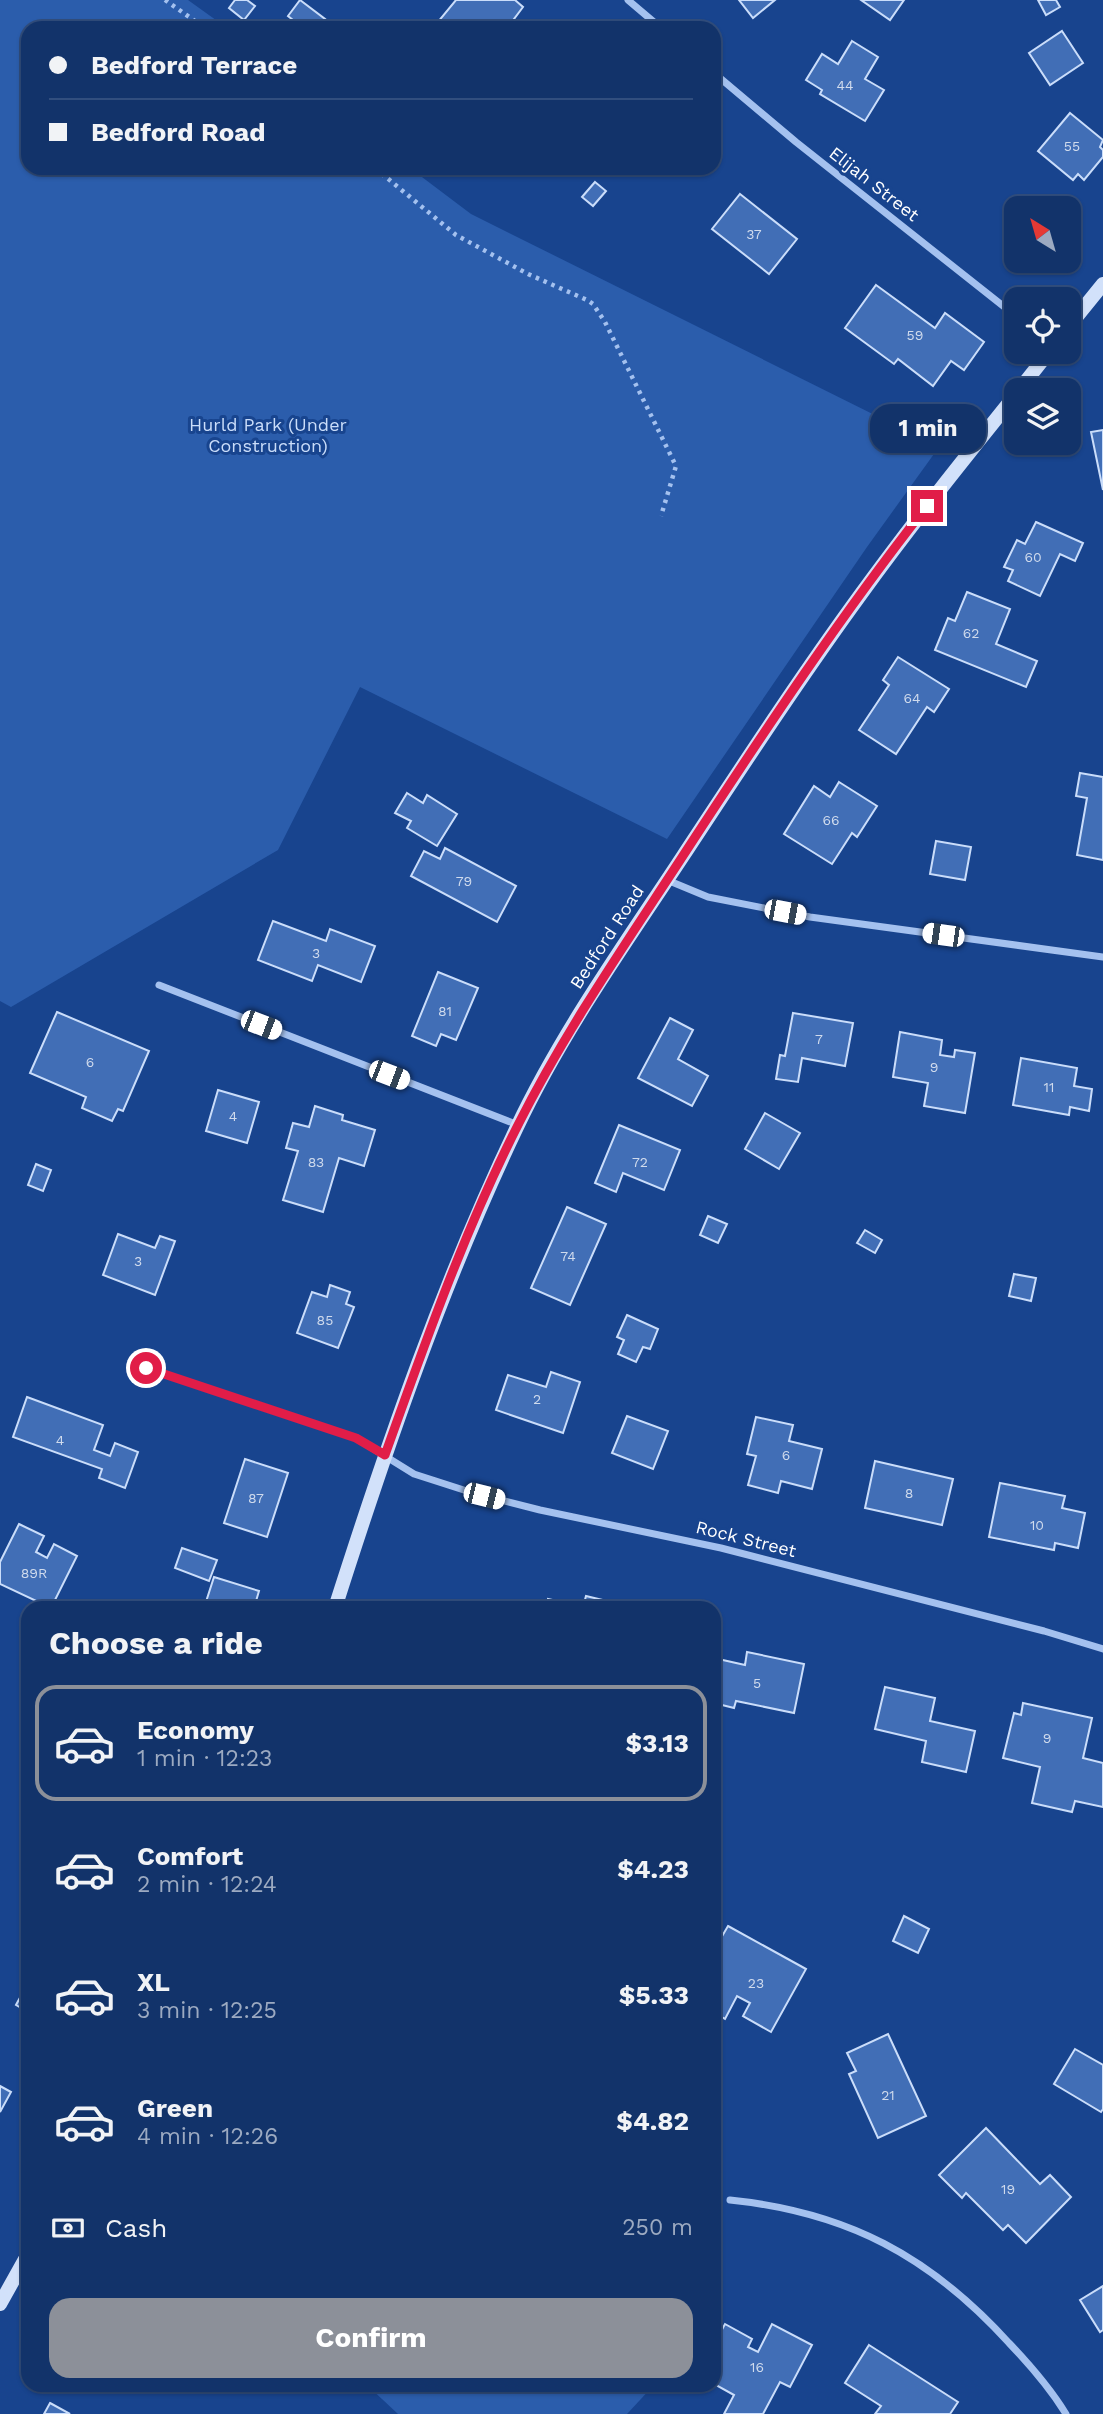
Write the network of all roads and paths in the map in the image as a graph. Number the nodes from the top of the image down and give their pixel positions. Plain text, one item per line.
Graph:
1 (165, 0) edge
2 (628, 0) edge
3 (195, 21) edge
4 (653, 21) edge
5 (721, 79) edge
6 (383, 175) edge
7 (1103, 284) edge
8 (1004, 307) edge
9 (1081, 311) edge
10 (1039, 364) edge
11 (1028, 378) edge
12 (1004, 409) edge
13 (661, 516) dead end
14 (667, 880) junction
15 (1103, 957) edge
16 (159, 985) dead end
17 (518, 1125) junction
18 (146, 1368) dead end
19 (385, 1455) junction
20 (337, 1601) edge
21 (1103, 1649) edge
22 (730, 2200) dead end
23 (21, 2266) edge
24 (0, 2304) edge
25 (1066, 2414) edge

1 - 3 path
2 - 4 street
5 - 8 street, Elijah Street
6 - 13 path
7 - 9 street
10 - 11 street, Bedford Road
12 - 14 street, Bedford Road
14 - 15 street
14 - 17 street, Bedford Road
16 - 17 street
17 - 19 street, Bedford Road
18 - 19 street, Rock Street
19 - 20 street, Bedford Road
19 - 21 street, Rock Street
22 - 25 street
23 - 24 street

